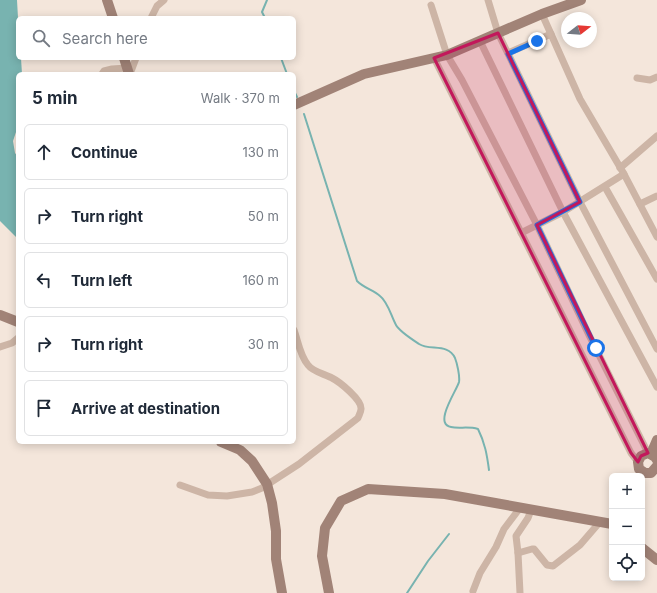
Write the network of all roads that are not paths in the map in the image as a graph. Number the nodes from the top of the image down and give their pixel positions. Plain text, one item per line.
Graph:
1 (107, 0) edge
2 (164, 0) edge
3 (488, 0) edge
4 (581, 0) edge
5 (561, 4) edge
6 (431, 5) dead end
7 (542, 14) junction
8 (112, 16) edge
9 (152, 16) edge
10 (498, 33) junction
11 (551, 34) junction
12 (480, 41) junction
13 (508, 54) junction
14 (447, 55) junction
15 (434, 58) junction
16 (125, 60) edge
17 (135, 60) edge
18 (103, 72) edge
19 (129, 72) edge
20 (657, 76) edge
21 (637, 78) dead end
22 (296, 104) edge
23 (657, 136) edge
24 (620, 168) junction
25 (624, 174) junction
26 (605, 187) junction
27 (657, 196) edge
28 (580, 202) junction
29 (640, 204) junction
30 (563, 212) junction
31 (537, 225) junction
32 (521, 233) junction
33 (657, 237) edge
34 (657, 279) edge
35 (0, 315) edge
36 (16, 321) edge
37 (296, 336) edge
38 (16, 339) edge
39 (0, 346) edge
40 (657, 349) edge
41 (657, 387) edge
42 (657, 440) edge
43 (226, 444) edge
44 (652, 456) edge
45 (638, 462) junction
46 (650, 474) edge
47 (267, 484) junction
48 (180, 486) dead end
49 (520, 508) junction
50 (531, 510) junction
51 (599, 523) junction
52 (609, 524) edge
53 (645, 550) edge
54 (518, 553) junction
55 (657, 560) edge
56 (473, 591) dead end
57 (282, 593) edge
58 (329, 593) edge
59 (520, 593) edge

1 - 8 main road
2 - 9 street
3 - 10 street
4 - 5 main road
5 - 7 main road
6 - 14 street
7 - 10 main road
7 - 11 street
10 - 12 main road
10 - 13 street
11 - 13 street
11 - 24 street
12 - 14 main road
12 - 30 street
13 - 28 street
14 - 15 main road
14 - 31 street
15 - 22 main road
15 - 32 street
16 - 19 main road
17 - 19 street
18 - 19 street
20 - 21 street
23 - 24 street
24 - 25 street
25 - 26 street
25 - 29 street
26 - 28 street
26 - 34 street
27 - 29 street
28 - 30 street
28 - 40 street
29 - 33 street
30 - 31 street
30 - 41 street
31 - 32 street
31 - 44 street
32 - 45 street
35 - 36 main road
37 - 47 street
38 - 39 street
42 - 44 main road
43 - 47 main road
44 - 45 main road
45 - 46 main road
47 - 48 street
47 - 57 main road
49 - 50 main road
49 - 56 street
49 - 58 main road
50 - 51 main road
50 - 54 street
51 - 52 main road
51 - 54 street
53 - 55 main road
54 - 59 street

